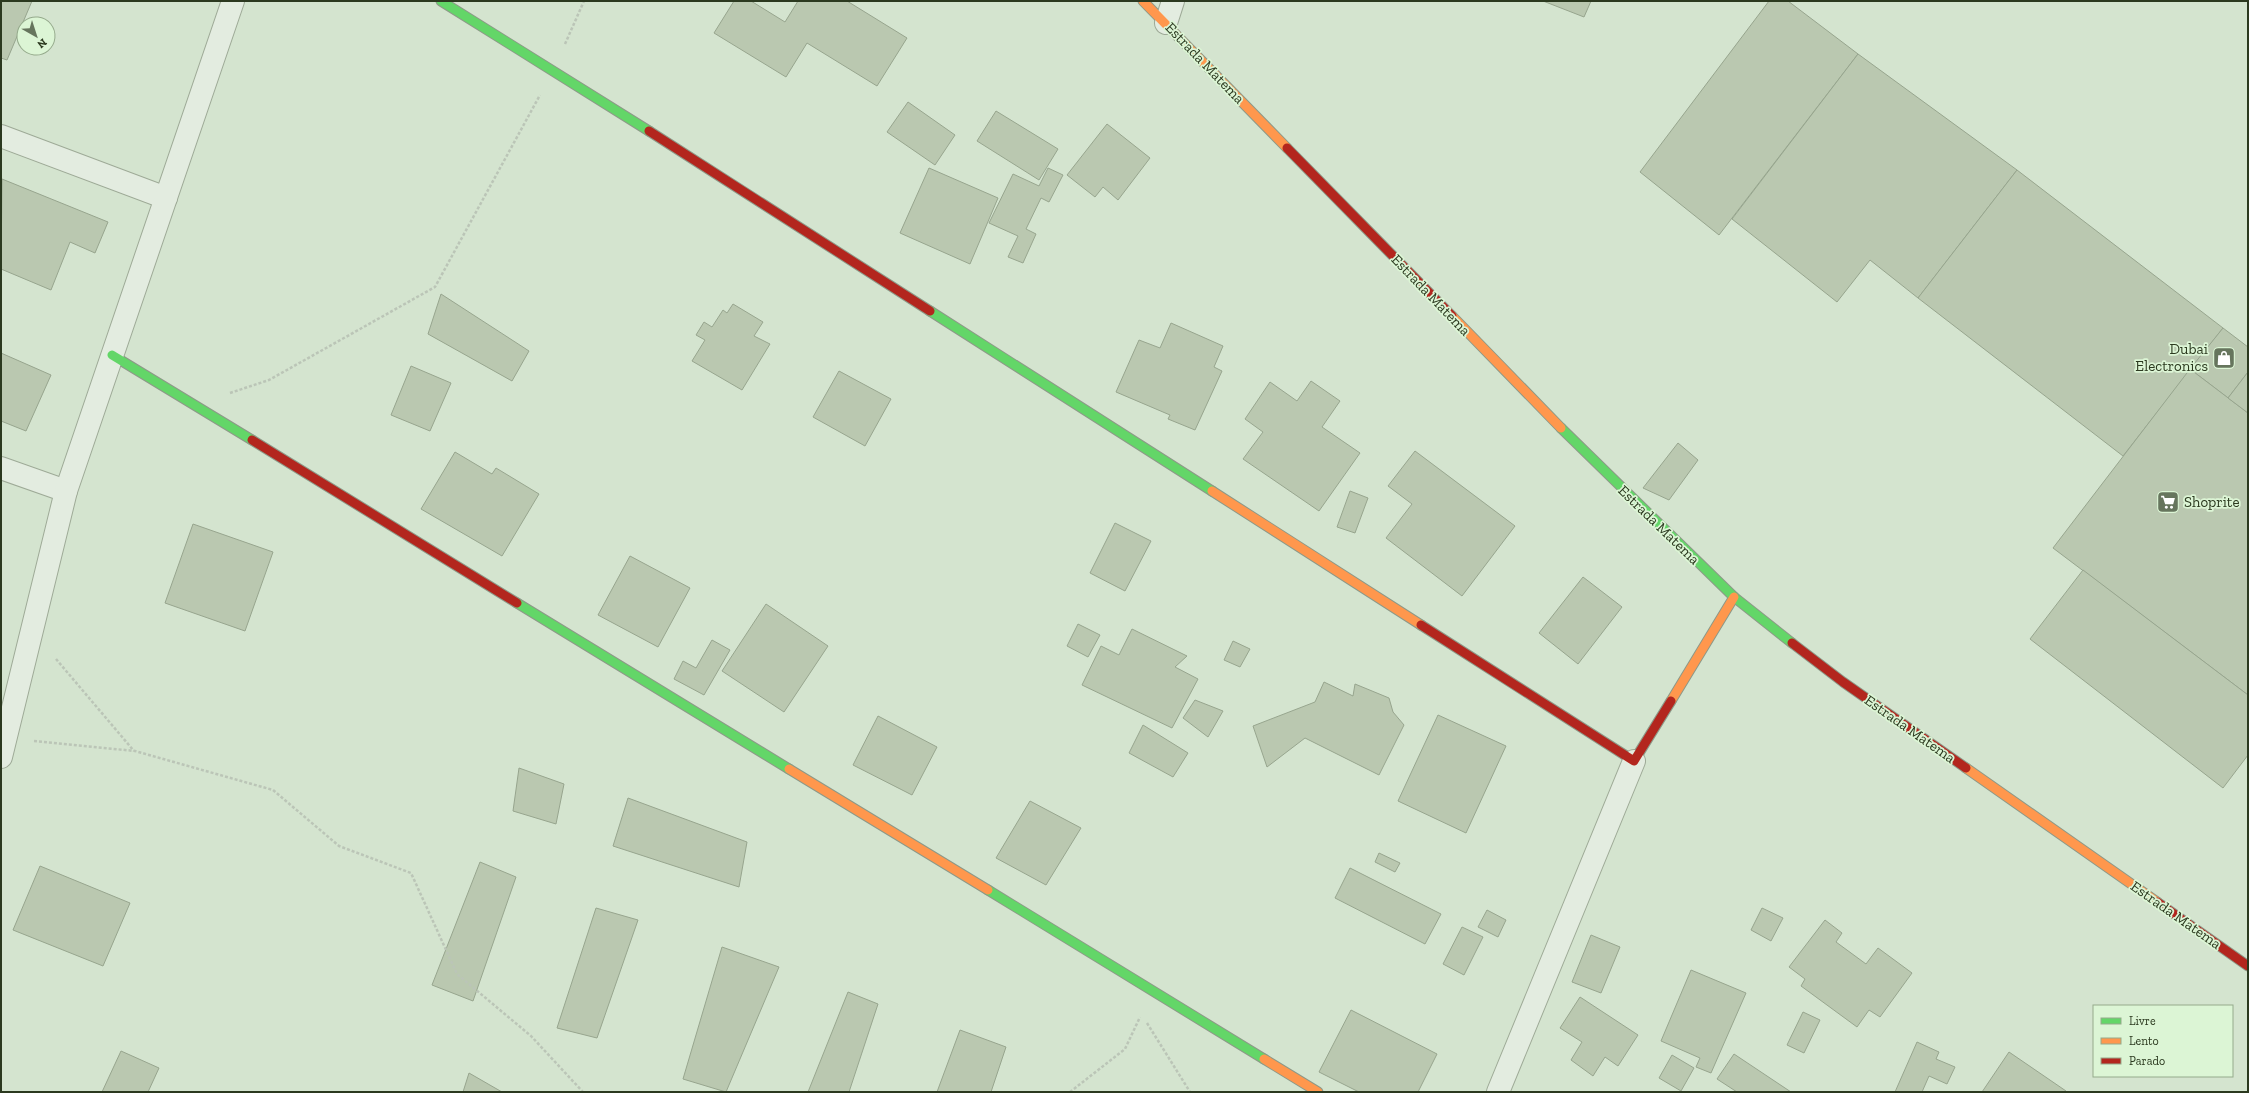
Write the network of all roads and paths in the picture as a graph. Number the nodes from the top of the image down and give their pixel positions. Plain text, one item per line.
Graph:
1 (233, 1) edge
2 (441, 1) edge
3 (584, 1) edge
4 (1143, 1) edge
5 (1173, 1) edge
6 (1166, 23) junction
7 (554, 70) junction
8 (1, 136) edge
9 (166, 198) junction
10 (112, 355) junction
11 (193, 405) junction
12 (1, 468) edge
13 (66, 491) junction
14 (1734, 597) junction
15 (32, 631) junction
16 (4, 748) edge
17 (135, 751) junction
18 (1634, 761) junction
19 (2248, 966) edge
20 (583, 1092) edge
21 (1070, 1092) edge
22 (1190, 1092) edge
23 (1318, 1092) edge
24 (1498, 1092) edge

1 - 9 street
2 - 7 street
3 - 7 path
4 - 6 street, Estrada Matema
5 - 6 street
6 - 14 street, Estrada Matema
7 - 11 path
7 - 18 street
8 - 9 street
9 - 10 street
10 - 11 street
10 - 13 street
11 - 23 street
12 - 13 street
13 - 15 street
14 - 18 street
14 - 19 street, Estrada Matema
15 - 16 street
15 - 17 path
16 - 17 path
17 - 20 path
18 - 24 street
21 - 22 path

